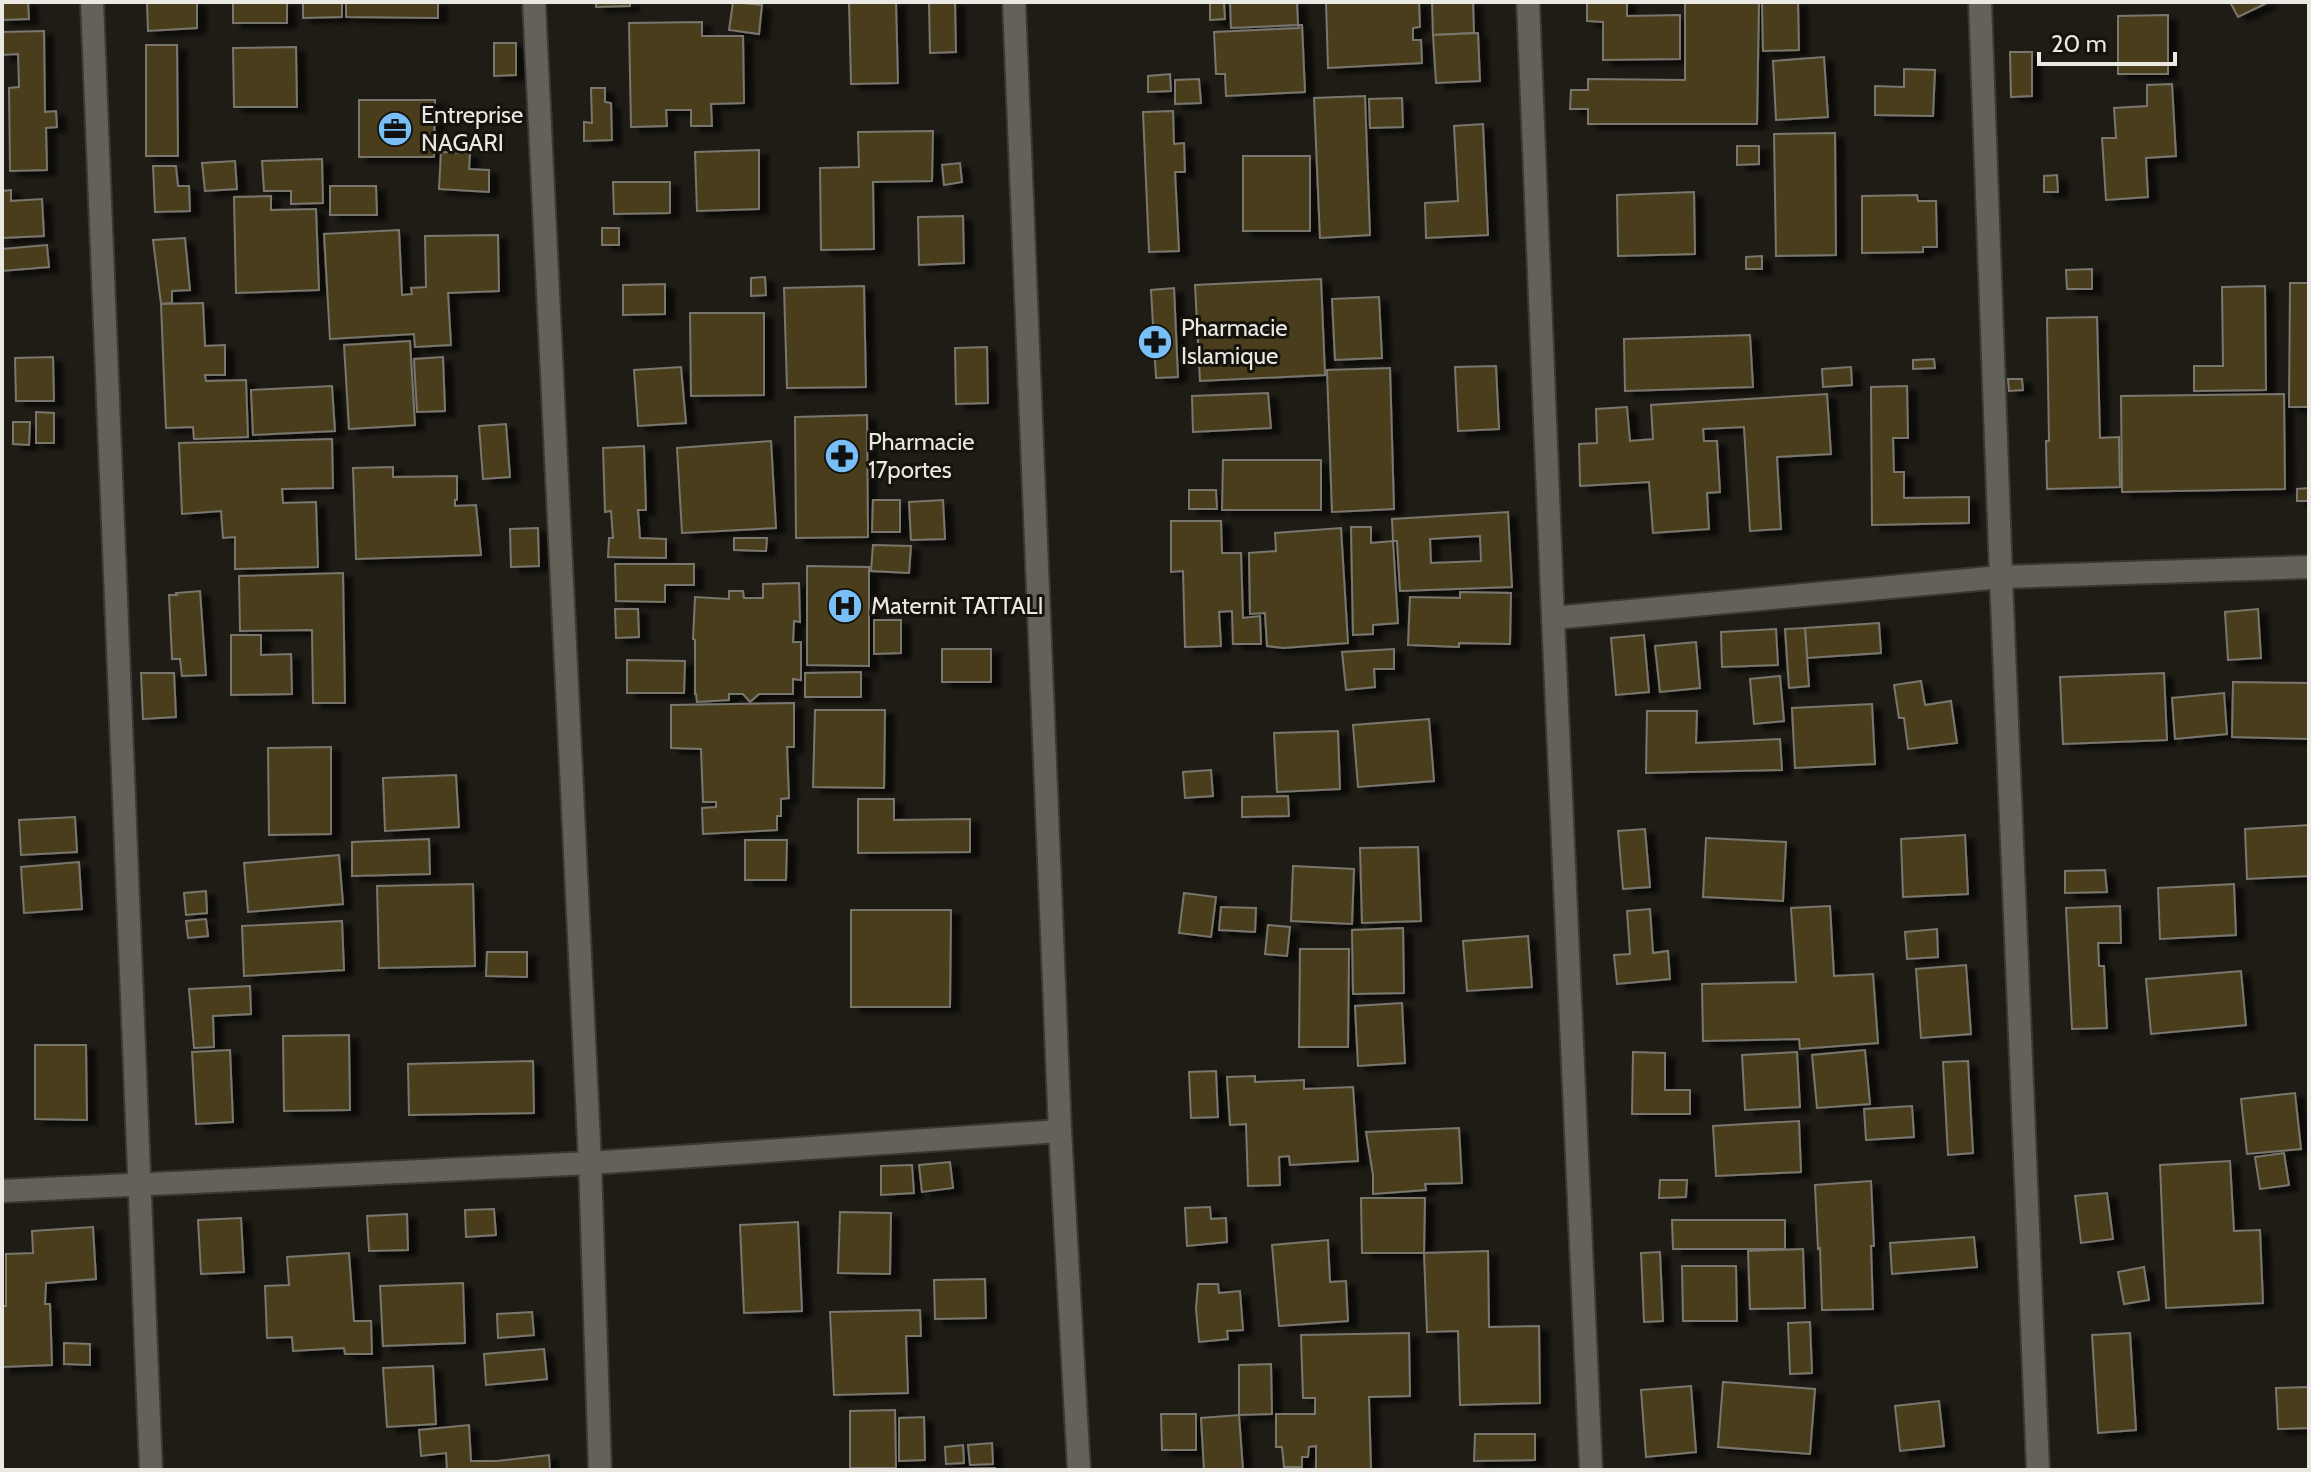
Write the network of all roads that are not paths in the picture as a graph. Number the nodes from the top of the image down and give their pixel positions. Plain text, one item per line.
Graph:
1 (92, 2) edge
2 (534, 2) edge
3 (1014, 2) edge
4 (1528, 2) edge
5 (1980, 2) edge
6 (2309, 567) edge
7 (2001, 577) junction
8 (1553, 618) junction
9 (1060, 1131) junction
10 (590, 1163) junction
11 (140, 1185) junction
12 (2, 1191) edge
13 (151, 1470) edge
14 (600, 1470) edge
15 (1079, 1470) edge
16 (1591, 1470) edge
17 (2038, 1470) edge

1 - 11 street
2 - 10 street
3 - 9 street
4 - 8 street
5 - 7 street
6 - 7 street
7 - 8 street
7 - 17 street
8 - 16 street
9 - 10 street
9 - 15 street
10 - 11 street
10 - 14 street
11 - 12 street
11 - 13 street

